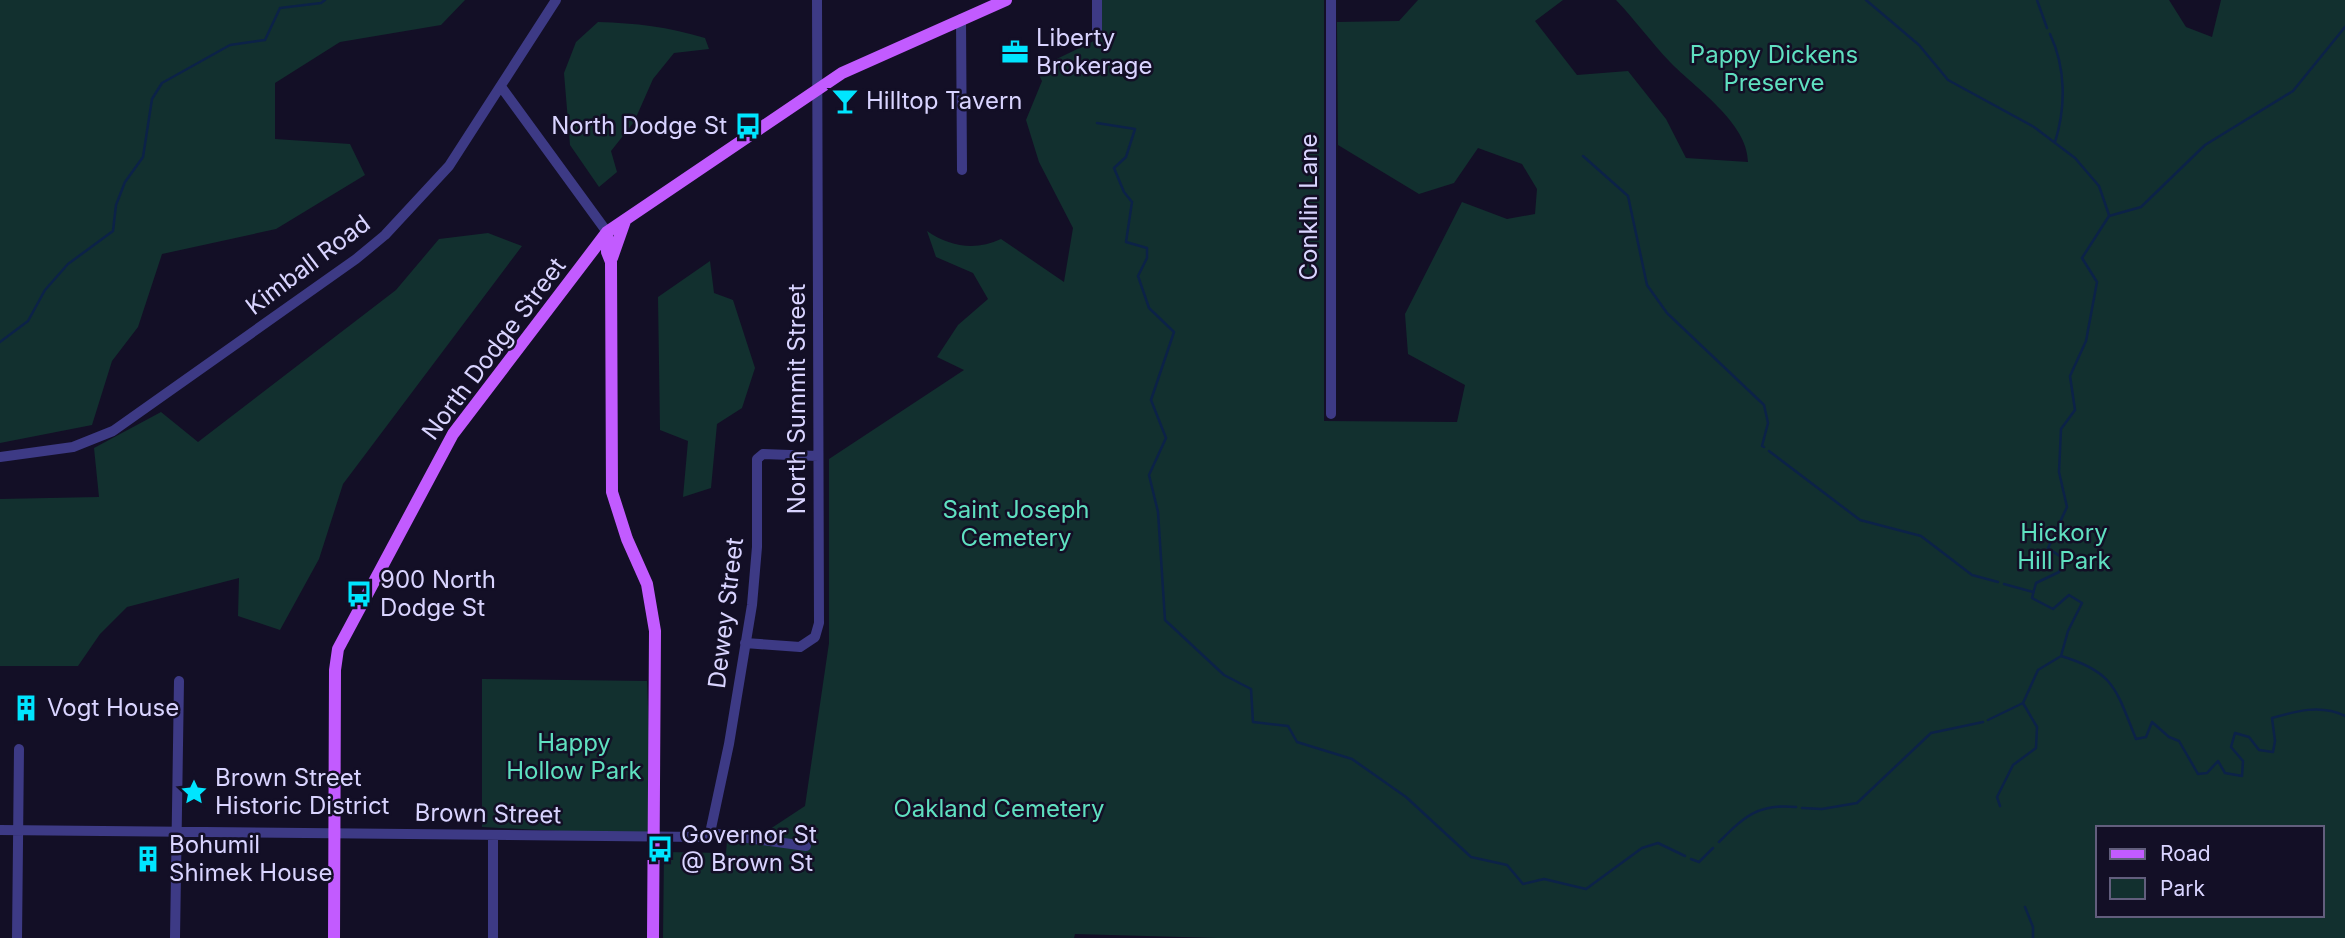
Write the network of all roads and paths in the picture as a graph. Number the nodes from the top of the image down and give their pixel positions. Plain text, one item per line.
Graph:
1 (556, 0) edge
2 (817, 0) edge
3 (1006, 0) edge
4 (1097, 0) edge
5 (1331, 0) edge
6 (961, 19) junction
7 (1097, 32) dead end
8 (818, 87) junction
9 (502, 88) junction
10 (962, 170) dead end
11 (625, 221) junction
12 (607, 232) junction
13 (585, 262) junction
14 (611, 262) junction
15 (1331, 414) dead end
16 (818, 456) junction
17 (0, 457) edge
18 (745, 643) junction
19 (179, 681) dead end
20 (19, 748) dead end
21 (0, 830) edge
22 (18, 830) junction
23 (176, 832) junction
24 (335, 833) junction
25 (710, 833) junction
26 (493, 836) junction
27 (653, 836) junction
28 (806, 846) dead end
29 (17, 938) edge
30 (175, 938) edge
31 (334, 938) edge
32 (493, 938) edge
33 (653, 938) edge

1 - 9 street, Kimball Road
2 - 8 street, North Summit Street
3 - 6 main road, North Dodge Street
4 - 7 street
5 - 15 street, Conklin Lane
6 - 8 main road, North Dodge Street
6 - 10 street
8 - 11 main road, North Dodge Street
8 - 16 street, North Summit Street
9 - 12 street
9 - 17 street, Kimball Road
11 - 12 main road, North Dodge Street
11 - 14 main road
12 - 13 main road, North Dodge Street
12 - 14 main road
13 - 14 main road
13 - 24 main road, North Dodge Street
14 - 27 main road
16 - 18 street, Dewey Street
16 - 18 street, North Summit Street
18 - 25 street, Dewey Street
19 - 23 street
20 - 22 street
21 - 22 street, Brown Street
22 - 23 street, Brown Street
22 - 29 street
23 - 24 street, Brown Street
23 - 30 street
24 - 26 street, Brown Street
24 - 31 main road, North Dodge Street
25 - 27 street, Brown Street
25 - 28 street, Brown Street
26 - 27 street, Brown Street
26 - 32 street
27 - 33 main road

